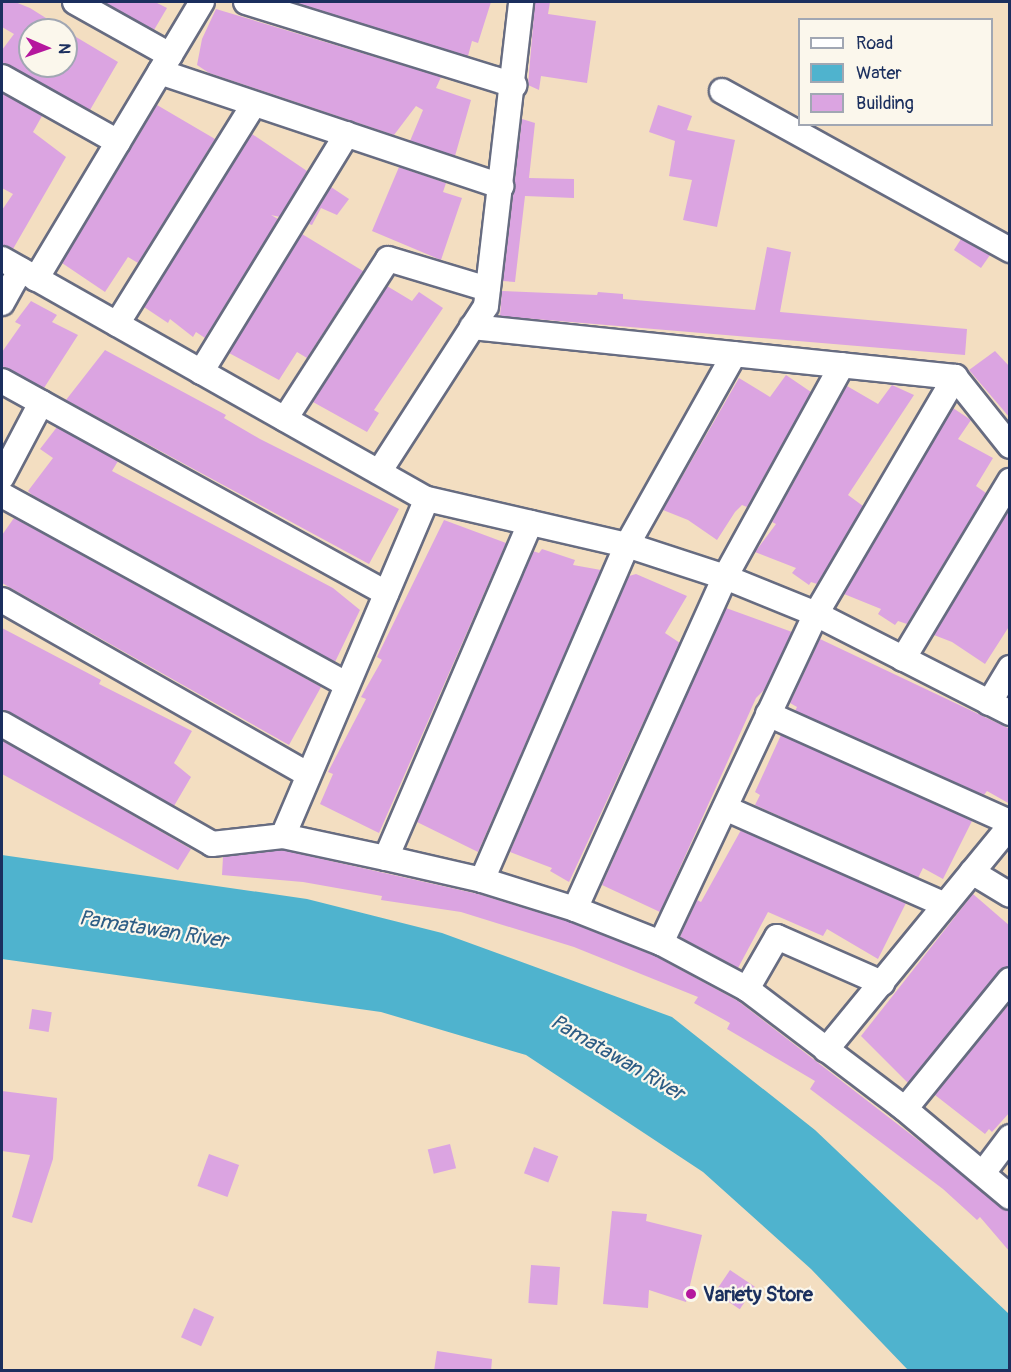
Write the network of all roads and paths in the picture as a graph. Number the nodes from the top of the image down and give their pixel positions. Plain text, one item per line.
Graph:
1 (202, 2) edge
2 (246, 2) edge
3 (521, 2) edge
4 (80, 3) edge
5 (165, 63) junction
6 (2, 77) edge
7 (514, 85) junction
8 (722, 91) dead end
9 (254, 104) junction
10 (347, 134) junction
11 (118, 142) junction
12 (501, 186) junction
13 (1010, 250) edge
14 (19, 269) edge
15 (488, 290) junction
16 (2, 303) edge
17 (117, 324) junction
18 (472, 327) junction
19 (734, 354) junction
20 (842, 365) junction
21 (201, 372) junction
22 (955, 377) junction
23 (2, 381) edge
24 (41, 403) junction
25 (285, 420) junction
26 (1010, 446) edge
27 (379, 472) junction
28 (2, 477) edge
29 (1010, 481) edge
30 (2, 495) edge
31 (427, 499) junction
32 (530, 523) junction
33 (627, 545) junction
34 (725, 577) junction
35 (386, 593) junction
36 (2, 600) edge
37 (816, 614) junction
38 (903, 659) junction
39 (1010, 668) edge
40 (346, 684) junction
41 (999, 708) edge
42 (768, 714) junction
43 (2, 724) edge
44 (307, 774) junction
45 (725, 808) junction
46 (1010, 824) edge
47 (283, 836) junction
48 (386, 858) junction
49 (972, 872) junction
50 (482, 880) junction
51 (1010, 895) edge
52 (945, 905) junction
53 (575, 909) junction
54 (661, 944) junction
55 (1010, 980) edge
56 (882, 983) junction
57 (747, 989) junction
58 (826, 1050) junction
59 (905, 1109) junction
60 (1010, 1137) edge
61 (983, 1173) junction
62 (1010, 1197) edge

1 - 5 street
2 - 7 street
3 - 7 street
4 - 5 street
5 - 9 street
5 - 11 street
6 - 11 street
7 - 12 street
8 - 13 street
9 - 10 street
9 - 17 street
10 - 12 street
10 - 21 street
11 - 14 street
12 - 15 street
14 - 16 street
14 - 17 street
15 - 18 street
15 - 25 street
17 - 21 street
18 - 19 street
18 - 27 street
19 - 20 street
19 - 33 street
20 - 22 street
20 - 34 street
21 - 25 street
22 - 26 street
22 - 37 street
23 - 24 street
24 - 28 street
24 - 35 street
25 - 27 street
27 - 31 street
29 - 38 street
30 - 40 street
31 - 32 street
31 - 35 street
32 - 33 street
32 - 48 street
33 - 34 street
33 - 50 street
34 - 37 street
34 - 53 street
35 - 40 street
36 - 44 street
37 - 38 street
37 - 42 street
38 - 41 street
39 - 41 street
40 - 44 street
42 - 45 street
42 - 46 street
43 - 47 street
44 - 47 street
45 - 52 street
45 - 54 street
46 - 49 street
47 - 48 street
48 - 50 street
49 - 51 street
49 - 52 street
50 - 53 street
52 - 56 street
53 - 54 street
54 - 57 street
55 - 59 street
56 - 57 street
56 - 58 street
57 - 58 street
58 - 59 street
59 - 61 street
60 - 61 street
61 - 62 street

